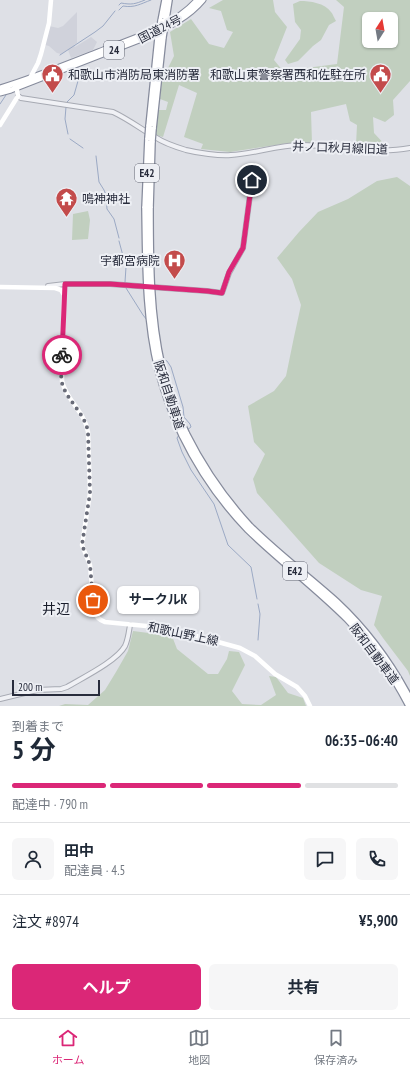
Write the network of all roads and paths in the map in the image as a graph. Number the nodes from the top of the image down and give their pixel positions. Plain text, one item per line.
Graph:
1 (51, 0) edge
2 (164, 0) edge
3 (169, 0) edge
4 (198, 0) edge
5 (203, 0) edge
6 (163, 20) junction
7 (30, 80) junction
8 (16, 85) junction
9 (0, 88) edge
10 (0, 93) edge
11 (18, 96) junction
12 (0, 125) edge
13 (410, 148) edge
14 (252, 180) dead end
15 (65, 284) junction
16 (0, 288) edge
17 (42, 288) junction
18 (64, 295) junction
19 (184, 434) junction
20 (130, 625) junction
21 (0, 699) edge
22 (410, 699) edge
23 (310, 706) edge
24 (409, 706) edge

1 - 7 main road
2 - 6 highway, 阪和自動車道 / E42
3 - 6 highway, 阪和自動車道 / E42
4 - 7 highway, 国道24号 / 24
5 - 7 highway, 国道24号 / 24
6 - 19 highway, 阪和自動車道 / E42, bridge
7 - 8 highway, 国道24号 / 24
8 - 9 highway, 国道24号 / 24
8 - 10 highway, 国道24号 / 24
8 - 11 main road
11 - 12 main road
11 - 13 street, 井ノ口秋月線旧道
14 - 15 street
15 - 17 street
15 - 18 street
16 - 17 main road
17 - 18 main road
18 - 20 main road, 和歌山野上線
19 - 22 highway, 阪和自動車道 / E42
19 - 24 highway, 阪和自動車道 / E42
20 - 21 street
20 - 23 main road, 和歌山野上線

